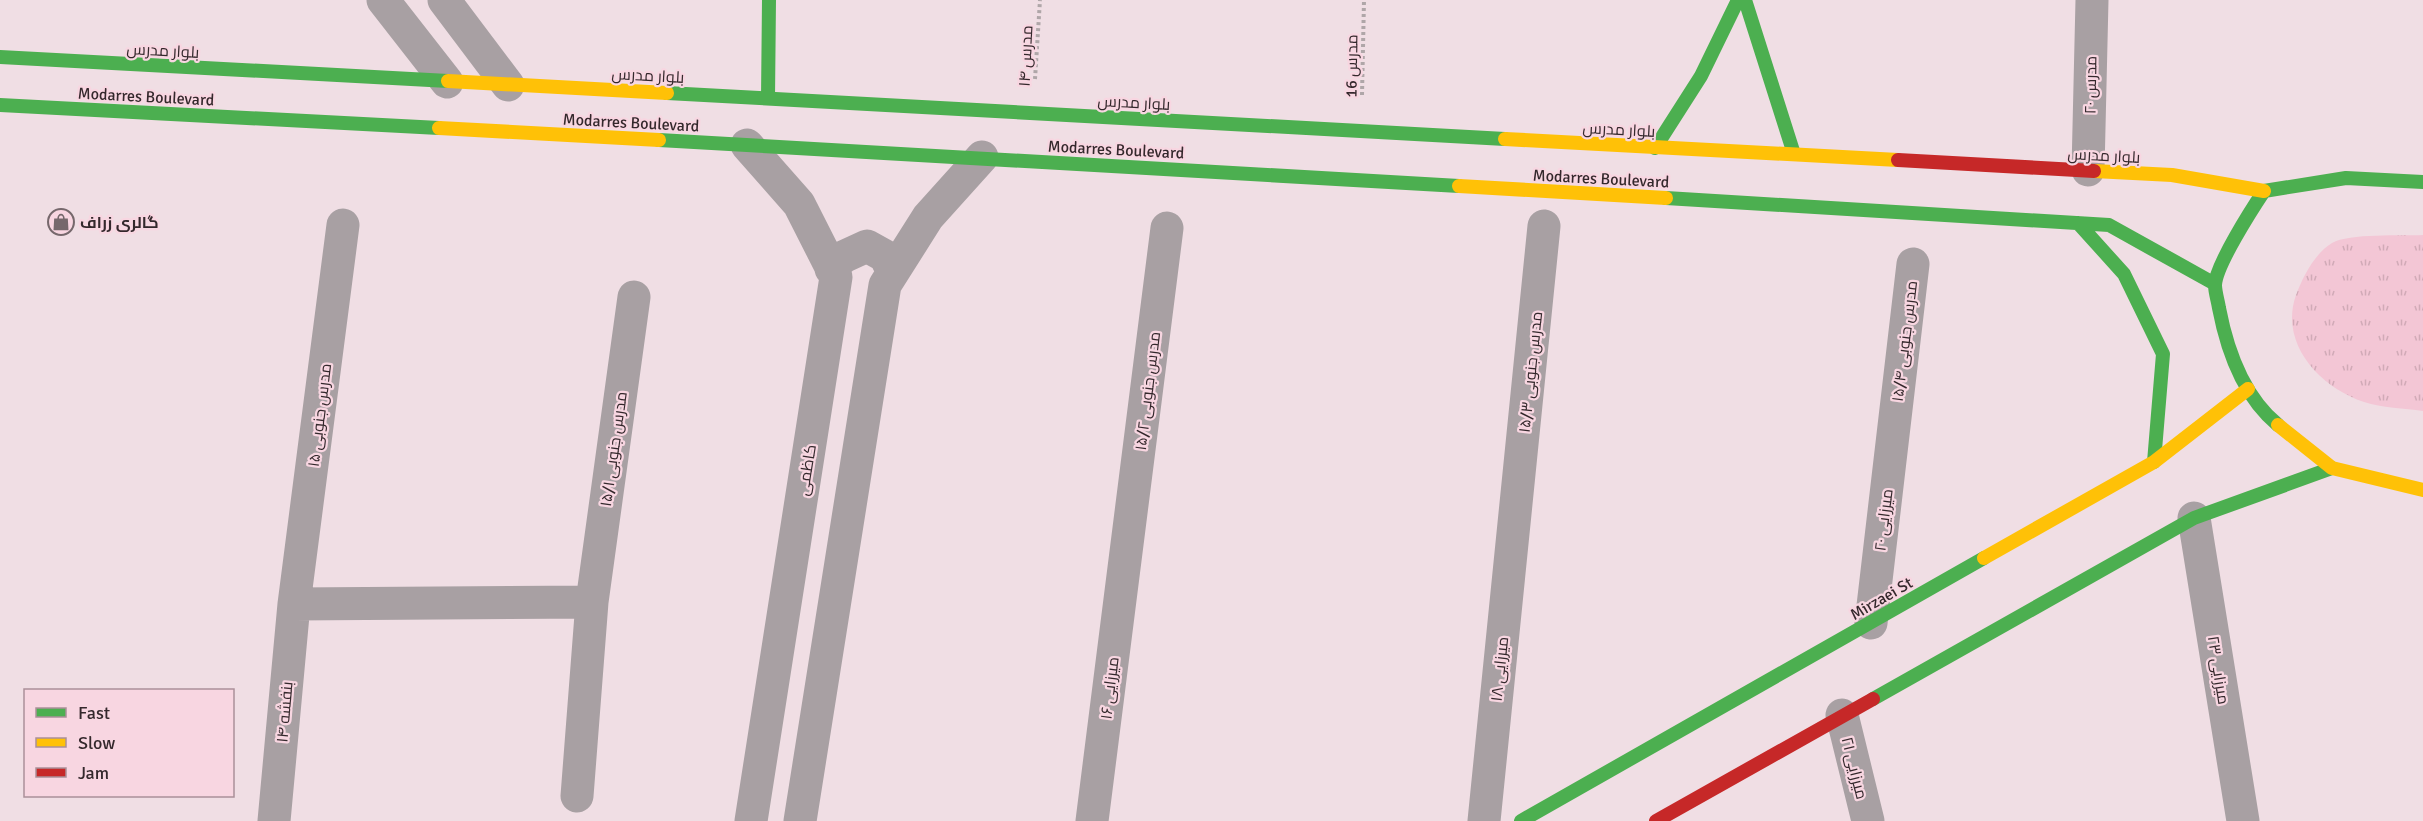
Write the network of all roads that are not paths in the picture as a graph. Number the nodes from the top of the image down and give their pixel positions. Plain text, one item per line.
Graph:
1 (383, 0) edge
2 (444, 0) edge
3 (770, 0) edge
4 (1738, 0) edge
5 (1746, 0) edge
6 (2092, 0) edge
7 (0, 57) edge
8 (447, 82) junction
9 (508, 86) junction
10 (768, 98) junction
11 (0, 105) edge
12 (747, 145) junction
13 (1655, 148) junction
14 (1794, 154) junction
15 (982, 157) junction
16 (2088, 170) junction
17 (2423, 182) edge
18 (2264, 191) junction
19 (2078, 223) junction
20 (343, 225) dead end
21 (1544, 226) dead end
22 (1167, 228) dead end
23 (1913, 264) dead end
24 (831, 269) junction
25 (893, 272) junction
26 (2215, 284) junction
27 (634, 297) dead end
28 (2248, 389) junction
29 (1895, 418) joint
30 (2154, 462) junction
31 (2331, 468) junction
32 (2423, 490) edge
33 (1515, 517) joint
34 (2194, 518) junction
35 (1126, 555) joint
36 (592, 602) junction
37 (294, 604) junction
38 (1871, 623) junction
39 (1842, 716) junction
40 (577, 796) dead end
41 (274, 821) edge
42 (751, 821) edge
43 (800, 821) edge
44 (1092, 821) edge
45 (1484, 821) edge
46 (1521, 821) edge
47 (1656, 821) edge
48 (1868, 821) edge
49 (2243, 821) edge

1 - 8 street
2 - 9 street
3 - 10 main road
4 - 13 main road
5 - 14 main road
6 - 16 street, مدرس ۲۰
7 - 8 main road, بلوار مدرس
8 - 9 main road, بلوار مدرس
9 - 10 main road, بلوار مدرس
10 - 13 main road, بلوار مدرس
11 - 12 main road, Modarres Boulevard
12 - 15 main road, Modarres Boulevard
12 - 24 street, کاظمی
13 - 14 main road, بلوار مدرس
14 - 16 main road, بلوار مدرس
15 - 19 main road, Modarres Boulevard
15 - 25 street
16 - 18 main road, بلوار مدرس
17 - 18 main road, بلوار مدرس
18 - 26 main road
19 - 26 main road, Modarres Boulevard
19 - 30 main road
20 - 37 street, مدرس جنوبی ۱۵
21 - 33 street, مدرس جنوبی ۱۵/۳
22 - 35 street, مدرس جنوبی ۱۵/۲
23 - 29 street, مدرس جنوبی ۱۵/۴
24 - 25 street
24 - 42 street, کاظمی
25 - 43 street
26 - 28 main road
27 - 36 street, مدرس جنوبی ۱۵/۱
28 - 30 main road, Mirzaei St
28 - 31 main road
29 - 38 street, میرزایی ۲۰
30 - 38 main road, Mirzaei St
31 - 32 main road
31 - 34 main road
33 - 45 street, میرزایی ۱۸
34 - 39 main road
34 - 49 street, میرزایی ۲۳
35 - 44 street, میرزایی ۱۶
36 - 37 street
36 - 40 street, مدرس جنوبی ۱۵/۱
37 - 41 street, بنفشه ۱۴
38 - 46 main road, Mirzaei St
39 - 47 main road
39 - 48 street, میرزایی ۲۱

